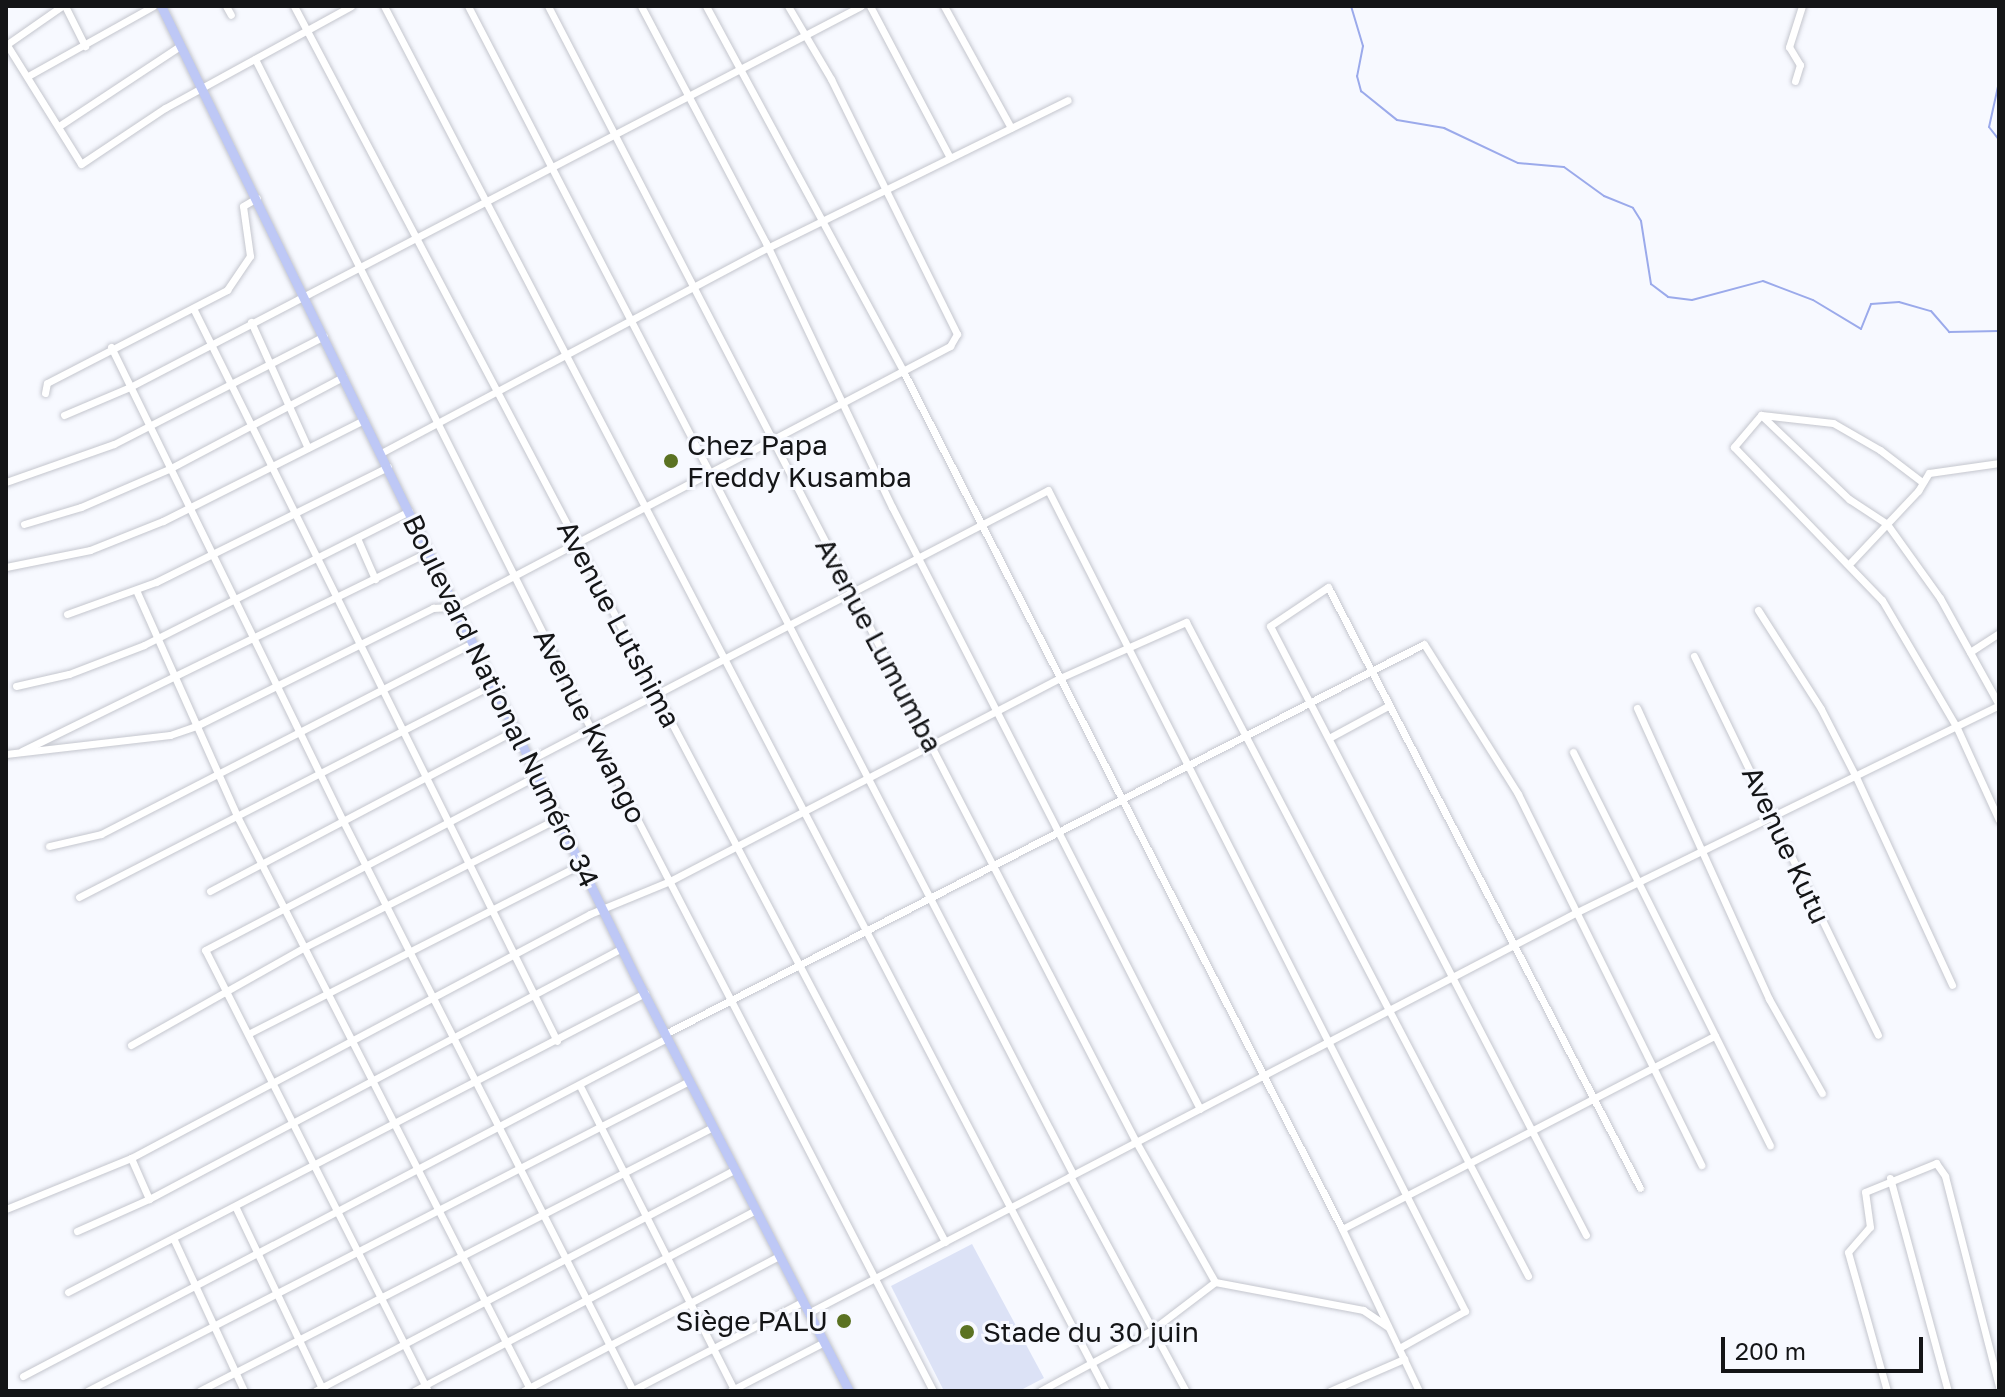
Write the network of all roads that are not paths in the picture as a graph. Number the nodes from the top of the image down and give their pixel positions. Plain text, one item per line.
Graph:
1 (63, 6) edge
2 (153, 6) edge
3 (161, 6) edge
4 (226, 6) edge
5 (294, 6) edge
6 (351, 6) edge
7 (384, 6) edge
8 (468, 6) edge
9 (548, 6) edge
10 (641, 6) edge
11 (706, 6) edge
12 (788, 6) edge
13 (861, 6) edge
14 (870, 6) edge
15 (944, 6) edge
16 (1802, 6) edge
17 (231, 15) dead end
18 (306, 31) junction
19 (803, 35) junction
20 (7, 45) edge
21 (85, 46) junction
22 (180, 46) junction
23 (255, 59) junction
24 (739, 69) junction
25 (28, 76) junction
26 (1795, 81) dead end
27 (200, 89) junction
28 (690, 98) junction
29 (1068, 100) dead end
30 (59, 126) junction
31 (1011, 128) junction
32 (617, 134) junction
33 (949, 156) junction
34 (552, 166) junction
35 (886, 188) junction
36 (257, 198) junction
37 (487, 203) junction
38 (824, 224) junction
39 (418, 237) junction
40 (767, 248) junction
41 (358, 270) junction
42 (694, 287) junction
43 (304, 294) junction
44 (194, 310) junction
45 (629, 321) junction
46 (251, 322) junction
47 (324, 336) junction
48 (211, 343) junction
49 (111, 347) junction
50 (564, 354) junction
51 (269, 363) junction
52 (903, 371) junction
53 (343, 377) junction
54 (229, 385) junction
55 (130, 387) junction
56 (498, 390) junction
57 (45, 393) dead end
58 (843, 403) junction
59 (287, 407) junction
60 (64, 415) dead end
61 (1761, 415) junction
62 (364, 420) junction
63 (436, 420) junction
64 (249, 427) junction
65 (148, 428) junction
66 (773, 439) junction
67 (308, 448) junction
68 (381, 453) junction
69 (1999, 463) edge
70 (269, 467) junction
71 (388, 467) junction
72 (169, 469) junction
73 (708, 473) junction
74 (6, 482) edge
75 (1922, 482) junction
76 (645, 506) junction
77 (188, 509) junction
78 (409, 511) junction
79 (292, 513) junction
80 (24, 524) dead end
81 (1887, 524) junction
82 (980, 525) junction
83 (357, 538) junction
84 (577, 540) junction
85 (429, 552) junction
86 (210, 554) junction
87 (919, 558) junction
88 (316, 560) junction
89 (1851, 562) junction
90 (6, 567) edge
91 (513, 574) junction
92 (375, 579) junction
93 (136, 590) junction
94 (850, 593) junction
95 (336, 600) junction
96 (234, 601) junction
97 (455, 607) junction
98 (1758, 610) dead end
99 (67, 614) dead end
100 (787, 627) junction
101 (1999, 633) edge
102 (158, 637) junction
103 (254, 641) junction
104 (473, 643) junction
105 (359, 646) junction
106 (1125, 646) junction
107 (1970, 652) junction
108 (1694, 656) dead end
109 (724, 658) junction
110 (1369, 669) junction
111 (1060, 678) junction
112 (176, 680) junction
113 (494, 684) junction
114 (276, 685) junction
115 (16, 686) dead end
116 (382, 690) junction
117 (655, 695) junction
118 (1308, 701) junction
119 (1999, 705) edge
120 (1388, 706) junction
121 (1637, 708) dead end
122 (997, 710) junction
123 (196, 726) junction
124 (1957, 728) junction
125 (516, 730) junction
126 (592, 730) junction
127 (298, 732) junction
128 (403, 732) junction
129 (1246, 732) junction
130 (1329, 738) junction
131 (930, 746) junction
132 (1573, 752) dead end
133 (20, 753) junction
134 (6, 754) edge
135 (530, 760) junction
136 (1183, 764) junction
137 (219, 774) junction
138 (320, 775) junction
139 (538, 775) junction
140 (1856, 777) junction
141 (426, 779) junction
142 (865, 779) junction
143 (1120, 797) junction
144 (805, 813) junction
145 (238, 818) junction
146 (558, 818) junction
147 (1774, 818) junction
148 (1999, 820) edge
149 (343, 821) junction
150 (448, 823) junction
151 (1056, 829) junction
152 (737, 845) junction
153 (49, 846) dead end
154 (1705, 851) junction
155 (990, 862) junction
156 (262, 864) junction
157 (469, 864) junction
158 (581, 864) junction
159 (366, 865) junction
160 (670, 881) junction
161 (1639, 883) junction
162 (210, 891) dead end
163 (928, 896) junction
164 (79, 897) dead end
165 (386, 906) junction
166 (284, 908) junction
167 (490, 909) junction
168 (604, 912) junction
169 (1577, 912) junction
170 (865, 929) junction
171 (1514, 946) junction
172 (305, 947) junction
173 (622, 948) junction
174 (409, 952) junction
175 (513, 954) junction
176 (798, 964) junction
177 (1452, 978) junction
178 (1952, 985) dead end
179 (225, 991) junction
180 (328, 993) junction
181 (645, 993) junction
182 (534, 995) junction
183 (433, 997) junction
184 (730, 1000) junction
185 (1389, 1010) junction
186 (248, 1034) junction
187 (1878, 1035) dead end
188 (666, 1036) junction
189 (1715, 1036) junction
190 (454, 1039) junction
191 (350, 1040) junction
192 (557, 1041) junction
193 (1325, 1043) junction
194 (131, 1045) dead end
195 (1653, 1066) junction
196 (1262, 1077) junction
197 (372, 1081) junction
198 (689, 1081) junction
199 (271, 1082) junction
200 (477, 1083) junction
201 (580, 1086) junction
202 (1822, 1093) dead end
203 (1593, 1095) junction
204 (1200, 1109) junction
205 (292, 1124) junction
206 (395, 1125) junction
207 (600, 1126) junction
208 (713, 1127) junction
209 (500, 1128) junction
210 (1531, 1131) junction
211 (1135, 1140) junction
212 (1770, 1145) dead end
213 (131, 1158) junction
214 (1466, 1164) junction
215 (1701, 1165) dead end
216 (315, 1167) junction
217 (521, 1168) junction
218 (418, 1170) junction
219 (735, 1170) junction
220 (623, 1171) junction
221 (1071, 1175) junction
222 (1890, 1178) junction
223 (1640, 1188) dead end
224 (1404, 1198) junction
225 (149, 1199) junction
226 (1011, 1207) junction
227 (236, 1208) junction
228 (6, 1209) edge
229 (756, 1210) junction
230 (439, 1211) junction
231 (337, 1213) junction
232 (542, 1213) junction
233 (645, 1216) junction
234 (1342, 1229) junction
235 (77, 1231) dead end
236 (1586, 1235) dead end
237 (174, 1240) junction
238 (945, 1242) junction
239 (358, 1253) junction
240 (461, 1253) junction
241 (257, 1255) junction
242 (779, 1256) junction
243 (667, 1258) junction
244 (565, 1260) junction
245 (1528, 1276) dead end
246 (876, 1278) junction
247 (1215, 1282) junction
248 (193, 1288) junction
249 (68, 1292) dead end
250 (278, 1295) junction
251 (381, 1298) junction
252 (586, 1301) junction
253 (484, 1302) junction
254 (802, 1302) junction
255 (690, 1303) junction
256 (808, 1313) junction
257 (1388, 1327) junction
258 (214, 1328) junction
259 (1152, 1330) junction
260 (299, 1340) junction
261 (824, 1342) junction
262 (505, 1343) junction
263 (404, 1345) junction
264 (609, 1345) junction
265 (712, 1347) junction
266 (1399, 1348) junction
267 (1404, 1359) junction
268 (1091, 1362) junction
269 (235, 1373) junction
270 (23, 1376) dead end
271 (1999, 1387) edge
272 (427, 1388) edge
273 (320, 1390) edge
274 (527, 1390) edge
275 (733, 1390) edge
276 (847, 1390) edge
277 (87, 1391) edge
278 (199, 1391) edge
279 (244, 1391) edge
280 (414, 1391) edge
281 (632, 1391) edge
282 (933, 1391) edge
283 (1040, 1391) edge
284 (1106, 1391) edge
285 (1186, 1391) edge
286 (1330, 1391) edge
287 (1419, 1391) edge
288 (1887, 1391) edge
289 (1948, 1391) edge

1 - 20 street
1 - 21 street
2 - 21 street
3 - 22 main road, Boulevard National Numéro 34
4 - 17 street
5 - 18 street, Avenue Lutshima
6 - 18 street
7 - 37 street
8 - 34 street
9 - 32 street, Avenue Lumumba
10 - 28 street
11 - 24 street
12 - 19 street
13 - 19 street
14 - 33 street
15 - 31 street
16 - 26 street
18 - 23 street
18 - 39 street, Avenue Lutshima
19 - 24 street
19 - 35 street
20 - 25 street
21 - 25 street
22 - 27 main road, Boulevard National Numéro 34
22 - 30 street
23 - 27 street
23 - 41 street, Avenue Kwango
24 - 28 street
24 - 38 street
25 - 30 street
27 - 30 street
27 - 36 main road, Boulevard National Numéro 34
28 - 32 street
28 - 40 street
29 - 31 street
31 - 33 street
32 - 34 street
32 - 42 street, Avenue Lumumba
33 - 35 street
34 - 37 street
34 - 45 street
35 - 38 street
35 - 52 street
36 - 43 main road, Boulevard National Numéro 34
36 - 44 street
37 - 39 street
37 - 50 street
38 - 40 street
38 - 52 street
39 - 41 street
39 - 56 street, Avenue Lutshima
40 - 42 street
40 - 58 street
41 - 43 street
41 - 63 street, Avenue Kwango
42 - 45 street
42 - 66 street, Avenue Lumumba
43 - 46 street
43 - 47 main road, Boulevard National Numéro 34
44 - 48 street
44 - 49 street
45 - 50 street
45 - 73 street
46 - 48 street
46 - 51 street
47 - 51 street
47 - 53 main road, Boulevard National Numéro 34
48 - 54 street
48 - 55 street
49 - 55 street
49 - 57 street
50 - 56 street
50 - 76 street
51 - 54 street
51 - 59 street
52 - 58 street
52 - 82 street
53 - 59 street
53 - 62 main road, Boulevard National Numéro 34
54 - 64 street
54 - 65 street
55 - 60 street
55 - 65 street
56 - 63 street
56 - 84 street, Avenue Lutshima
58 - 66 street
58 - 87 street
59 - 64 street
59 - 67 street
61 - 75 street
61 - 81 street
61 - 89 street
62 - 67 street
62 - 68 main road, Boulevard National Numéro 34
63 - 68 street
63 - 91 street, Avenue Kwango
64 - 70 street
64 - 72 street
65 - 72 street
65 - 74 street
66 - 73 street
66 - 94 street, Avenue Lumumba
67 - 70 street
68 - 71 main road, Boulevard National Numéro 34
69 - 75 street
70 - 77 street
70 - 79 street
71 - 78 main road, Boulevard National Numéro 34
71 - 79 street
72 - 77 street
72 - 80 street
73 - 76 street
73 - 100 street
75 - 81 street
76 - 84 street
76 - 109 street
77 - 86 street
77 - 90 street
78 - 83 street
78 - 85 main road, Boulevard National Numéro 34
79 - 86 street
79 - 88 street
81 - 89 street
81 - 107 street
82 - 87 street
82 - 106 street
82 - 111 street
83 - 88 street
83 - 92 street
84 - 91 street
84 - 117 street, Avenue Lutshima
85 - 92 street
85 - 97 main road, Boulevard National Numéro 34
86 - 93 street
86 - 96 street
87 - 94 street
87 - 122 street
88 - 95 street
88 - 96 street
89 - 124 street
91 - 97 street
91 - 126 street, Avenue Kwango
92 - 95 street
93 - 99 street
93 - 102 street
94 - 100 street
94 - 131 street, Avenue Lumumba
95 - 103 street
95 - 105 street
96 - 102 street
96 - 103 street
97 - 104 main road, Boulevard National Numéro 34
97 - 105 street
98 - 140 street
100 - 109 street
100 - 142 street
101 - 107 street
102 - 112 street
102 - 115 street
103 - 112 street
103 - 114 street
104 - 113 main road, Boulevard National Numéro 34
104 - 116 street
105 - 114 street
105 - 116 street
106 - 111 street
106 - 129 street
106 - 136 street
107 - 119 street
108 - 147 street, Avenue Kutu
109 - 117 street
109 - 144 street
110 - 118 street
110 - 118 street
110 - 120 street
110 - 169 street
111 - 122 street
111 - 143 street
112 - 123 street
112 - 133 street
113 - 125 main road, Boulevard National Numéro 34
113 - 128 street
114 - 123 street
114 - 127 street
116 - 127 street
116 - 128 street
117 - 126 street
117 - 152 street, Avenue Lutshima
118 - 129 street
118 - 130 street
119 - 124 street
120 - 130 street
120 - 171 street
121 - 154 street
122 - 131 street
122 - 151 street
123 - 133 street
123 - 137 street
124 - 140 street
124 - 148 street
125 - 135 main road, Boulevard National Numéro 34
125 - 141 street
126 - 135 street
126 - 160 street, Avenue Kwango
127 - 137 street
127 - 138 street
128 - 138 street
128 - 141 street
129 - 136 street
129 - 185 street
130 - 177 street
131 - 142 street
131 - 155 street, Avenue Lumumba
132 - 161 street
133 - 134 street
135 - 139 main road, Boulevard National Numéro 34
136 - 143 street
136 - 193 street
137 - 145 street
137 - 153 street
138 - 145 street
138 - 149 street
139 - 146 main road, Boulevard National Numéro 34
139 - 150 street
140 - 147 street
140 - 178 street
141 - 149 street
141 - 150 street
142 - 144 street
142 - 163 street
143 - 151 street
143 - 196 street
144 - 152 street
144 - 170 street
145 - 156 street
145 - 164 street
146 - 157 street
146 - 158 main road, Boulevard National Numéro 34
147 - 154 street
147 - 187 street, Avenue Kutu
149 - 156 street
149 - 159 street
150 - 157 street
150 - 159 street
151 - 155 street
151 - 204 street
152 - 160 street
152 - 176 street, Avenue Lutshima
154 - 161 street
154 - 202 street
155 - 163 street
155 - 211 street, Avenue Lumumba
156 - 162 street
156 - 166 street
157 - 165 street
157 - 167 street
158 - 167 street
158 - 168 main road, Boulevard National Numéro 34
159 - 165 street
159 - 166 street
160 - 168 street
160 - 184 street, Avenue Kwango
161 - 169 street
161 - 189 street
163 - 170 street
163 - 221 street
165 - 172 street
165 - 174 street
166 - 172 street
166 - 179 street
167 - 174 street
167 - 175 street
168 - 173 main road, Boulevard National Numéro 34
168 - 175 street
169 - 171 street
169 - 195 street
170 - 176 street
170 - 226 street
171 - 177 street
171 - 203 street
172 - 179 street
172 - 180 street
173 - 181 main road, Boulevard National Numéro 34
173 - 182 street
174 - 180 street
174 - 183 street
175 - 182 street
175 - 183 street
176 - 184 street
176 - 238 street, Avenue Lutshima
177 - 185 street
177 - 210 street
179 - 186 street
179 - 194 street
180 - 186 street
180 - 191 street
181 - 188 main road, Boulevard National Numéro 34
181 - 192 street
182 - 190 street
182 - 192 street
183 - 190 street
183 - 191 street
184 - 188 street
184 - 246 street, Avenue Kwango
185 - 193 street
185 - 214 street
186 - 199 street
188 - 198 main road, Boulevard National Numéro 34
188 - 201 street
189 - 195 street
189 - 212 street
190 - 197 street
190 - 200 street
191 - 197 street
191 - 199 street
192 - 200 street
193 - 196 street
193 - 224 street
195 - 203 street
195 - 215 street
196 - 204 street
196 - 234 street
197 - 205 street
197 - 206 street
198 - 207 street
198 - 208 main road, Boulevard National Numéro 34
199 - 205 street
199 - 213 street
200 - 206 street
200 - 209 street
201 - 207 street
201 - 209 street
203 - 210 street
203 - 223 street
204 - 211 street
205 - 216 street
205 - 225 street
206 - 216 street
206 - 218 street
207 - 217 street
207 - 220 street
208 - 219 main road, Boulevard National Numéro 34
208 - 220 street
209 - 217 street
209 - 218 street
210 - 214 street
210 - 236 street
211 - 221 street
211 - 247 street, Avenue Lumumba
213 - 225 street
213 - 228 street
214 - 224 street
214 - 245 street
216 - 227 street
216 - 231 street
217 - 230 street
217 - 232 street
218 - 230 street
218 - 231 street
219 - 229 main road, Boulevard National Numéro 34
219 - 233 street
220 - 232 street
220 - 233 street
221 - 226 street
221 - 259 street
222 - 271 street
222 - 288 street
222 - 289 street
224 - 234 street
224 - 266 street
225 - 235 street
226 - 238 street
226 - 268 street
227 - 237 street
227 - 241 street
229 - 242 main road, Boulevard National Numéro 34
229 - 243 street
230 - 239 street
230 - 240 street
231 - 239 street
231 - 241 street
232 - 240 street
232 - 244 street
233 - 243 street
233 - 244 street
234 - 257 street
237 - 248 street
237 - 249 street
238 - 246 street
239 - 250 street
239 - 251 street
240 - 251 street
240 - 253 street
241 - 248 street
241 - 250 street
242 - 254 main road, Boulevard National Numéro 34
242 - 255 street
243 - 252 street
243 - 255 street
244 - 252 street
244 - 253 street
246 - 256 street
246 - 282 street, Avenue Kwango
247 - 257 street
247 - 259 street
248 - 258 street
248 - 270 street
250 - 258 street
250 - 260 street
251 - 260 street
251 - 263 street
252 - 262 street
252 - 264 street
253 - 262 street
253 - 263 street
254 - 256 main road, Boulevard National Numéro 34
254 - 265 street
255 - 264 street
255 - 265 street
256 - 261 main road, Boulevard National Numéro 34
257 - 266 street
258 - 269 street
258 - 277 street
259 - 268 street
259 - 285 street
260 - 269 street
260 - 273 street
261 - 275 street
261 - 276 main road, Boulevard National Numéro 34
262 - 272 street
262 - 274 street
263 - 272 street
263 - 273 street
264 - 274 street
264 - 281 street
265 - 275 street
265 - 281 street
266 - 267 street
267 - 286 street
267 - 287 street
268 - 283 street
268 - 284 street
269 - 278 street
269 - 279 street
272 - 280 street

